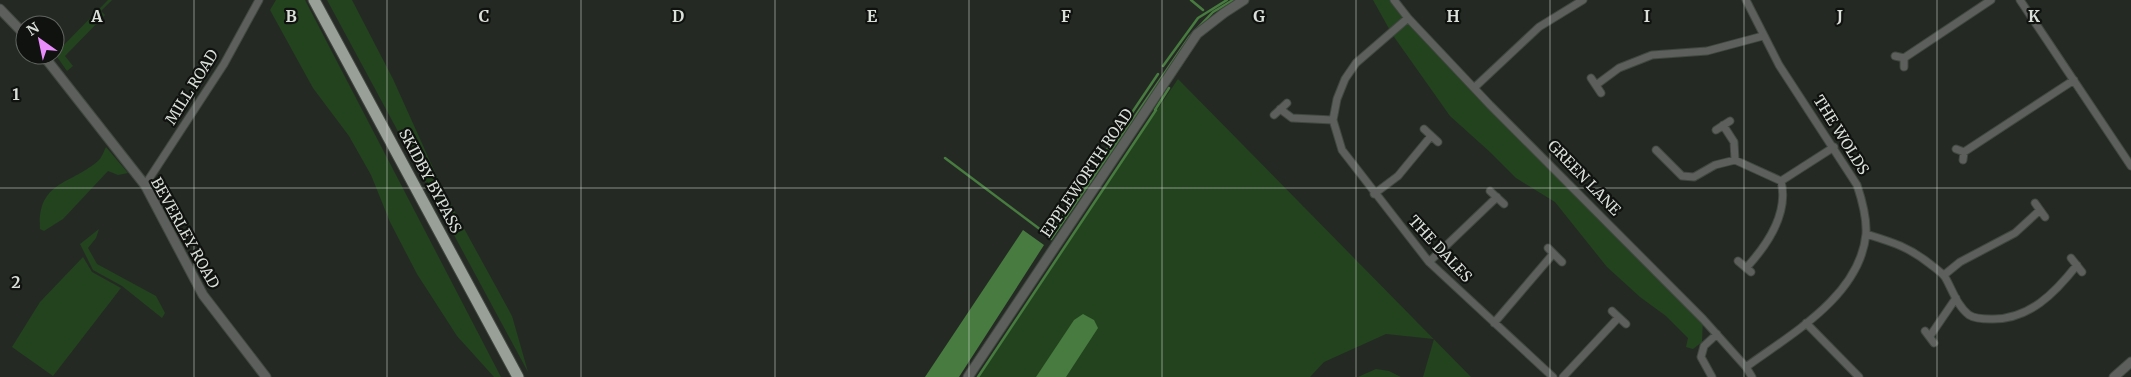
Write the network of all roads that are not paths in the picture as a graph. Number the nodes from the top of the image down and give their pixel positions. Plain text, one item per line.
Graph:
1 (259, 0) edge
2 (314, 0) edge
3 (1244, 0) edge
4 (1394, 0) edge
5 (1746, 0) edge
6 (1991, 0) edge
7 (2020, 0) edge
8 (1580, 1) edge
9 (0, 9) edge
10 (1408, 18) junction
11 (15, 25) edge
12 (1763, 36) junction
13 (1895, 56) dead end
14 (1904, 58) junction
15 (51, 65) edge
16 (1904, 67) dead end
17 (1591, 78) dead end
18 (2074, 80) junction
19 (1596, 84) junction
20 (1475, 87) junction
21 (1602, 93) dead end
22 (1287, 103) dead end
23 (1280, 109) junction
24 (1274, 115) dead end
25 (1333, 120) junction
26 (1730, 120) dead end
27 (1723, 125) junction
28 (1424, 129) dead end
29 (1716, 130) dead end
30 (1431, 136) junction
31 (1438, 142) dead end
32 (1834, 146) junction
33 (1656, 150) dead end
34 (1956, 150) dead end
35 (1735, 160) junction
36 (2131, 166) edge
37 (1781, 181) junction
38 (145, 185) junction
39 (1490, 190) dead end
40 (1374, 194) junction
41 (1496, 197) junction
42 (2035, 203) dead end
43 (1504, 204) dead end
44 (2040, 210) junction
45 (2045, 217) dead end
46 (1866, 234) junction
47 (2071, 258) dead end
48 (1738, 261) dead end
49 (1429, 262) junction
50 (1562, 262) dead end
51 (1944, 275) junction
52 (1956, 298) junction
53 (1612, 311) dead end
54 (1618, 318) junction
55 (1494, 323) junction
56 (1806, 323) junction
57 (1626, 324) dead end
58 (1717, 334) junction
59 (1930, 337) dead end
60 (2131, 362) edge
61 (1746, 366) junction
62 (266, 377) edge
63 (518, 377) edge
64 (968, 377) edge
65 (1553, 377) edge
66 (1563, 377) edge
67 (1712, 377) edge
68 (1752, 377) edge
69 (1859, 377) edge
70 (2114, 377) edge

1 - 38 street, MILL ROAD
2 - 63 highway, SKIDBY BYPASS
3 - 64 street, EPPLEWORTH ROAD
4 - 10 street, GREEN LANE
5 - 12 street, THE WOLDS
6 - 14 street
7 - 18 street
8 - 20 street
9 - 11 street
10 - 20 street, GREEN LANE
10 - 25 street, THE DALES
12 - 19 street
12 - 32 street, THE WOLDS
13 - 14 street
14 - 16 street
15 - 38 street, BEVERLEY ROAD
17 - 19 street
18 - 34 street
18 - 36 street
19 - 21 street
20 - 58 street, GREEN LANE
22 - 23 street
23 - 24 street
23 - 25 street
25 - 40 street, THE DALES
26 - 27 street
27 - 29 street
27 - 35 street
28 - 30 street
30 - 31 street
30 - 40 street
32 - 37 street
32 - 46 street, THE WOLDS
33 - 35 street
35 - 37 street
37 - 48 street
38 - 62 street, BEVERLEY ROAD
39 - 41 street
40 - 49 street, THE DALES
41 - 43 street
41 - 49 street
42 - 44 street
44 - 45 street
44 - 51 street
46 - 51 street
46 - 56 street, THE WOLDS
47 - 52 street
49 - 55 street, THE DALES
50 - 55 street
51 - 52 street
52 - 59 street
53 - 54 street
54 - 57 street
54 - 66 street
55 - 65 street, THE DALES
56 - 61 street, THE WOLDS
56 - 69 street
58 - 61 street, GREEN LANE
58 - 67 street
60 - 70 street
61 - 68 street, GREEN LANE

